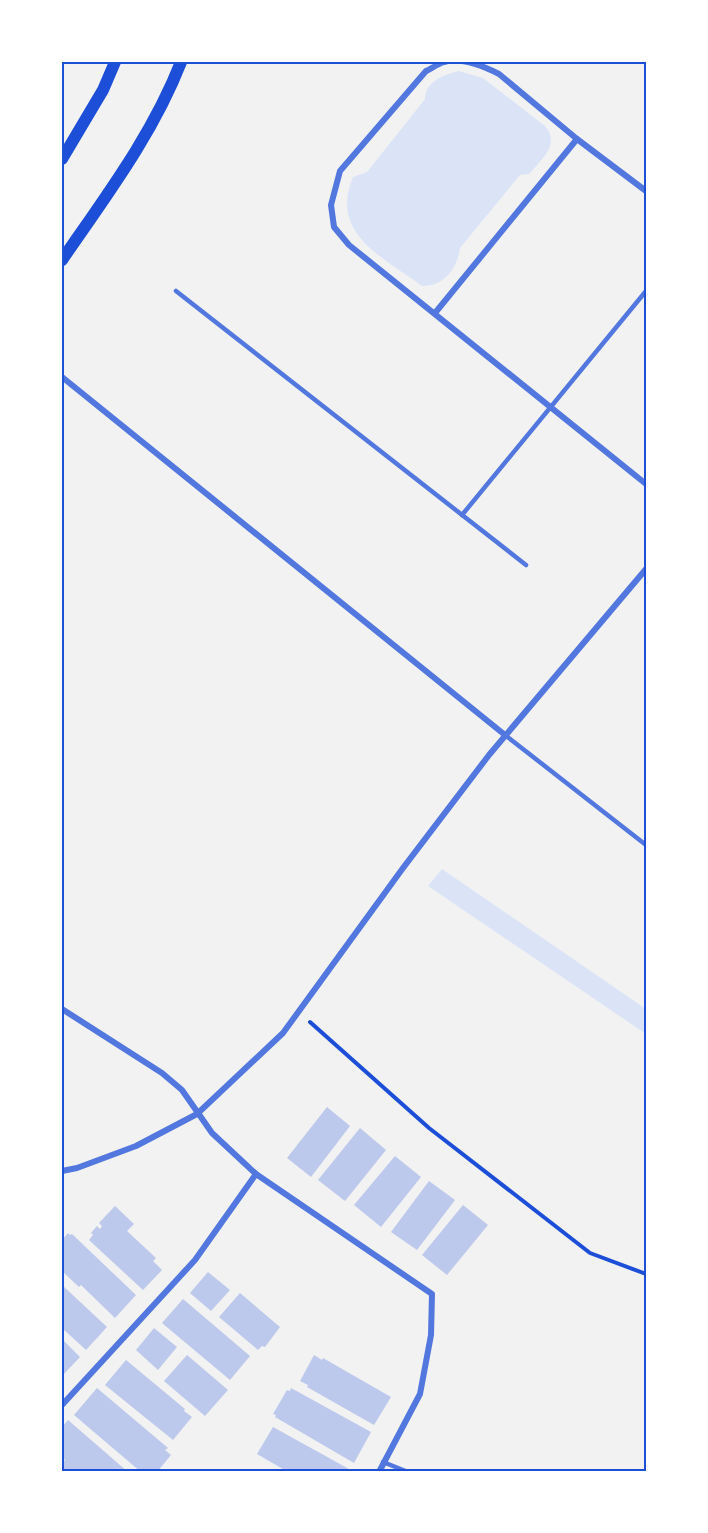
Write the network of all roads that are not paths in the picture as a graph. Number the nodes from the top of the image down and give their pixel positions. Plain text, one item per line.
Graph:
1 (116, 62) edge
2 (181, 62) edge
3 (578, 139) junction
4 (62, 159) edge
5 (646, 191) edge
6 (62, 260) edge
7 (176, 291) dead end
8 (646, 291) edge
9 (435, 313) junction
10 (62, 377) edge
11 (551, 408) junction
12 (646, 483) edge
13 (462, 515) junction
14 (526, 565) dead end
15 (646, 569) edge
16 (505, 735) junction
17 (646, 845) edge
18 (62, 1009) edge
19 (197, 1114) junction
20 (62, 1171) edge
21 (256, 1174) junction
22 (62, 1405) edge
23 (383, 1462) junction
24 (379, 1472) edge
25 (408, 1472) edge

1 - 4 main road
2 - 6 main road
3 - 5 street
3 - 9 street
3 - 9 street
7 - 13 lane
8 - 11 lane
9 - 11 street
10 - 16 street
11 - 12 street
11 - 13 lane
13 - 14 lane
15 - 16 street
16 - 17 lane
16 - 19 street
18 - 19 street
19 - 20 street
19 - 21 street
21 - 22 street
21 - 23 street
23 - 24 street
23 - 25 lane

